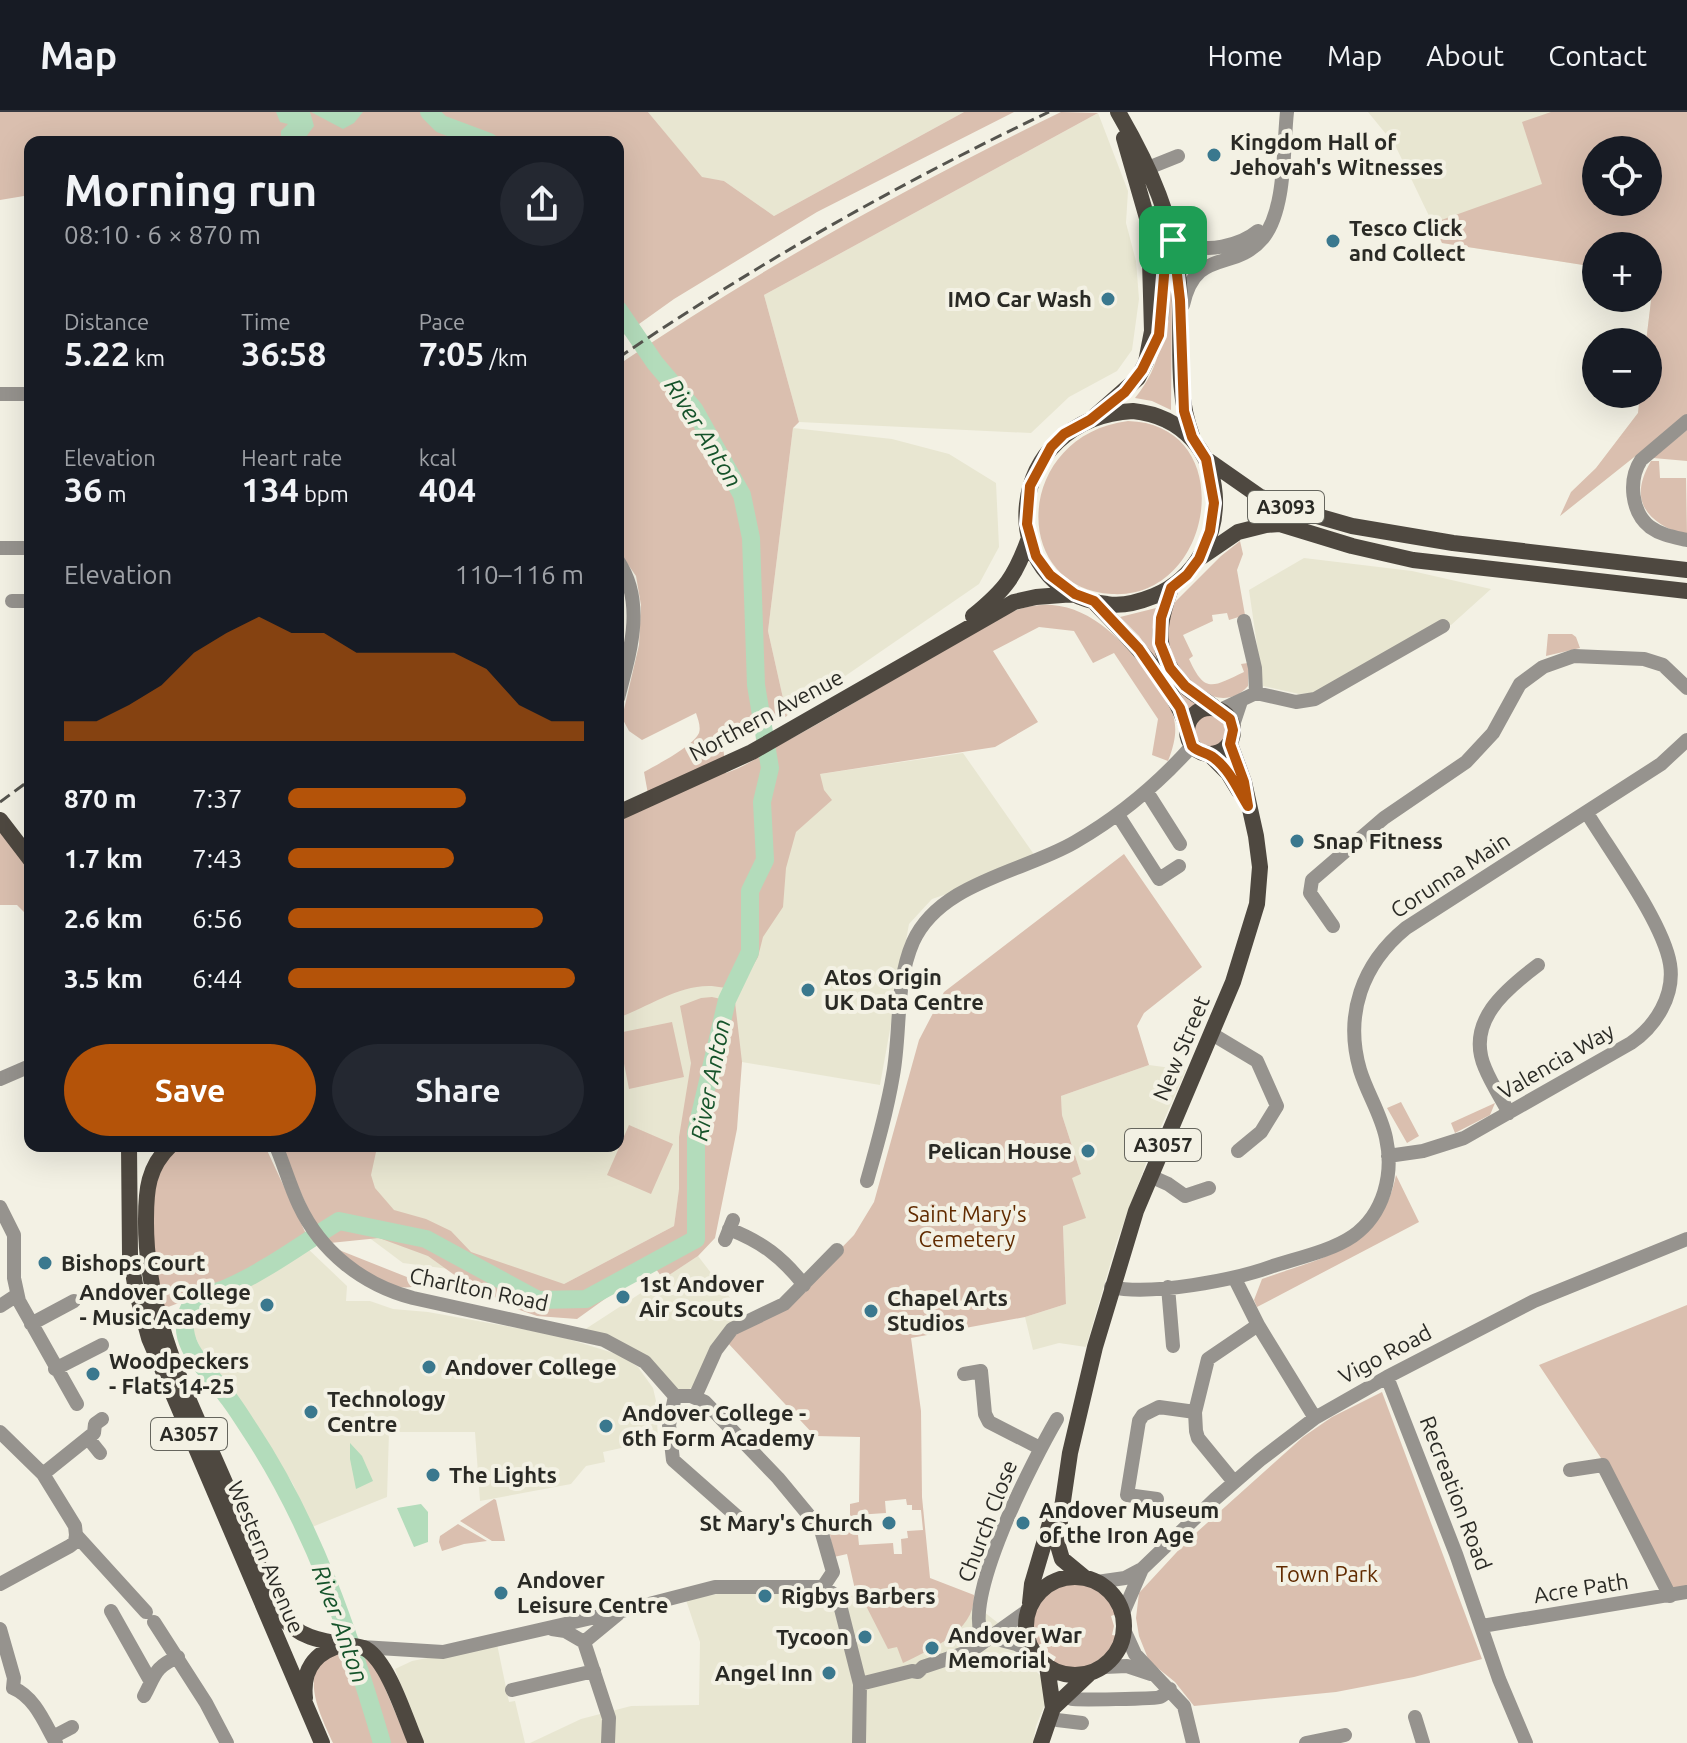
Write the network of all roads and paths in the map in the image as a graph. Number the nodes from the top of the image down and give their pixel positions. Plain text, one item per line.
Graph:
1 (1117, 112) edge
2 (1287, 112) edge
3 (1178, 156) dead end
4 (1148, 168) junction
5 (1270, 226) junction
6 (1249, 248) junction
7 (1184, 251) junction
8 (1152, 253) junction
9 (1181, 317) junction
10 (1148, 354) junction
11 (0, 394) edge
12 (24, 394) edge
13 (1090, 420) junction
14 (1687, 421) edge
15 (1192, 437) junction
16 (1206, 459) junction
17 (1029, 538) junction
18 (1687, 540) edge
19 (0, 548) edge
20 (24, 548) edge
21 (1199, 559) junction
22 (1687, 570) edge
23 (624, 571) edge
24 (1171, 588) junction
25 (1687, 591) edge
26 (1075, 594) junction
27 (12, 601) dead end
28 (24, 601) edge
29 (1094, 601) junction
30 (624, 611) edge
31 (634, 611) junction
32 (1244, 621) dead end
33 (1443, 626) dead end
34 (930, 648) junction
35 (624, 674) edge
36 (1687, 688) edge
37 (1256, 693) junction
38 (1241, 701) junction
39 (1218, 709) junction
40 (1233, 725) junction
41 (1187, 728) junction
42 (1687, 740) edge
43 (1230, 744) junction
44 (1192, 746) junction
45 (1210, 755) junction
46 (1147, 792) junction
47 (1248, 806) junction
48 (624, 810) edge
49 (1587, 813) junction
50 (1118, 815) junction
51 (0, 820) edge
52 (1180, 844) dead end
53 (24, 851) edge
54 (1179, 866) dead end
55 (1333, 926) dead end
56 (1539, 966) dead end
57 (1212, 1034) junction
58 (24, 1069) edge
59 (24, 1075) edge
60 (0, 1081) edge
61 (1509, 1113) junction
62 (1238, 1151) dead end
63 (129, 1152) edge
64 (165, 1152) edge
65 (278, 1152) edge
66 (1388, 1156) junction
67 (1150, 1176) junction
68 (867, 1181) dead end
69 (1209, 1188) dead end
70 (0, 1207) edge
71 (729, 1230) dead end
72 (1687, 1239) edge
73 (837, 1250) dead end
74 (1235, 1279) junction
75 (804, 1285) junction
76 (1111, 1287) junction
77 (1168, 1287) junction
78 (17, 1295) junction
79 (74, 1301) dead end
80 (0, 1306) edge
81 (31, 1324) junction
82 (1258, 1325) junction
83 (102, 1345) dead end
84 (1173, 1346) dead end
85 (55, 1369) junction
86 (964, 1374) dead end
87 (1387, 1377) junction
88 (675, 1396) junction
89 (695, 1397) junction
90 (77, 1404) dead end
91 (1195, 1412) junction
92 (1315, 1418) junction
93 (102, 1419) dead end
94 (1057, 1419) dead end
95 (0, 1432) edge
96 (88, 1438) junction
97 (1040, 1448) junction
98 (100, 1453) dead end
99 (1570, 1470) dead end
100 (43, 1474) junction
101 (1234, 1482) junction
102 (1063, 1489) junction
103 (1157, 1499) dead end
104 (741, 1520) dead end
105 (76, 1535) junction
106 (1142, 1569) junction
107 (1091, 1580) junction
108 (0, 1584) edge
109 (823, 1587) junction
110 (1687, 1592) edge
111 (1670, 1596) junction
112 (1028, 1608) junction
113 (111, 1611) dead end
114 (622, 1611) junction
115 (1123, 1613) junction
116 (1482, 1626) junction
117 (548, 1628) junction
118 (0, 1629) edge
119 (1125, 1632) junction
120 (989, 1640) junction
121 (584, 1642) junction
122 (355, 1646) junction
123 (134, 1651) junction
124 (1033, 1652) junction
125 (171, 1660) junction
126 (1047, 1666) junction
127 (1097, 1670) junction
128 (594, 1671) junction
129 (1156, 1676) junction
130 (151, 1682) junction
131 (860, 1684) junction
132 (13, 1688) junction
133 (1170, 1689) junction
134 (512, 1690) dead end
135 (144, 1696) dead end
136 (0, 1697) edge
137 (1077, 1700) dead end
138 (307, 1708) junction
139 (1055, 1714) junction
140 (1415, 1717) dead end
141 (1082, 1723) dead end
142 (72, 1727) dead end
143 (1345, 1735) dead end
144 (54, 1740) edge
145 (1329, 1741) edge
146 (227, 1743) edge
147 (322, 1743) edge
148 (416, 1743) edge
149 (608, 1743) edge
150 (859, 1743) edge
151 (1041, 1743) edge
152 (1193, 1743) edge
153 (1306, 1743) edge
154 (1423, 1743) edge
155 (1526, 1743) edge

1 - 4 main road
1 - 8 main road
2 - 5 street
3 - 4 street
4 - 7 main road
5 - 6 street
5 - 7 street
6 - 7 street
6 - 9 street
7 - 8 main road
7 - 9 main road
7 - 10 street
8 - 10 main road
9 - 15 main road
10 - 13 main road
11 - 12 street
13 - 15 main road
13 - 17 main road
14 - 18 street
15 - 16 main road
16 - 21 main road
16 - 22 main road, A3093
17 - 26 main road
17 - 34 main road, Northern Avenue
19 - 20 street
21 - 24 main road
21 - 25 main road, A3093
23 - 31 street
24 - 29 main road
24 - 39 main road
26 - 29 main road
26 - 34 main road, Northern Avenue
27 - 28 street
29 - 41 main road
30 - 31 street
31 - 35 street
32 - 37 street
33 - 37 street
34 - 48 main road, Northern Avenue
36 - 55 street
37 - 38 street
38 - 39 street
38 - 40 street
39 - 40 main road
39 - 41 main road
40 - 43 main road, New Street / A3057
41 - 44 main road
42 - 49 street, Corunna Main
43 - 45 main road
43 - 47 main road, New Street / A3057
44 - 45 main road, New Street / A3057
44 - 46 street
45 - 47 main road, New Street / A3057
46 - 50 street
46 - 52 street
47 - 57 main road, New Street / A3057
49 - 61 street, Valencia Way
49 - 66 street, Corunna Main
50 - 54 street
50 - 68 street
51 - 53 main road
56 - 61 street
57 - 62 street
57 - 67 main road, New Street / A3057
58 - 60 street
59 - 60 street
61 - 66 street, Valencia Way
63 - 138 main road, Western Avenue / A3057
64 - 122 main road, Western Avenue / A3057
65 - 88 street, Charlton Road
66 - 74 street, Corunna Main
67 - 69 street
67 - 76 main road, New Street / A3057
70 - 78 street
71 - 75 street
72 - 87 street, Vigo Road
73 - 75 street
74 - 77 street, Corunna Main
74 - 82 street
75 - 89 street
76 - 77 street, Corunna Main
76 - 102 main road, New Street / A3057
77 - 84 street
78 - 80 street
78 - 81 street
79 - 81 street
81 - 85 street
82 - 91 street
82 - 92 street
83 - 85 street
85 - 90 street
86 - 97 street
87 - 92 street, Vigo Road
87 - 116 street, Recreation Road
88 - 89 street
88 - 104 street
89 - 109 street
91 - 101 street
91 - 103 street
92 - 101 street, Vigo Road
93 - 96 street
94 - 97 street, Church Close
95 - 100 street
96 - 98 street
96 - 100 street
97 - 120 street, Church Close
99 - 111 street
100 - 105 street
101 - 106 street, Vigo Road
102 - 107 main road, New Street / A3057
102 - 112 main road, New Street / A3057
105 - 108 street
105 - 125 street
106 - 107 street, Vigo Road
106 - 115 street, Vigo Road
107 - 112 main road
107 - 115 main road, A3057
109 - 114 street
109 - 131 street
110 - 111 street, Acre Path
111 - 116 street, Acre Path
112 - 120 street
112 - 124 main road, A3057
113 - 123 street
114 - 117 street
114 - 121 street
115 - 119 main road
116 - 155 street, Recreation Road
117 - 121 street
117 - 122 street
118 - 132 street
119 - 127 main road
119 - 129 street
120 - 124 street
120 - 131 street
121 - 128 street
122 - 138 main road, Western Avenue / A3057
122 - 148 main road
123 - 125 street
123 - 130 street
124 - 126 main road
125 - 130 street
125 - 146 street
126 - 127 main road
126 - 139 main road
127 - 129 street
127 - 139 main road
128 - 134 street
128 - 149 street
129 - 133 street
130 - 135 street
131 - 150 street
132 - 136 street
132 - 144 street
133 - 137 street
133 - 152 street
138 - 147 main road, Western Avenue / A3057
139 - 141 street
139 - 151 main road
140 - 154 street
142 - 144 street
143 - 145 street
145 - 153 street

